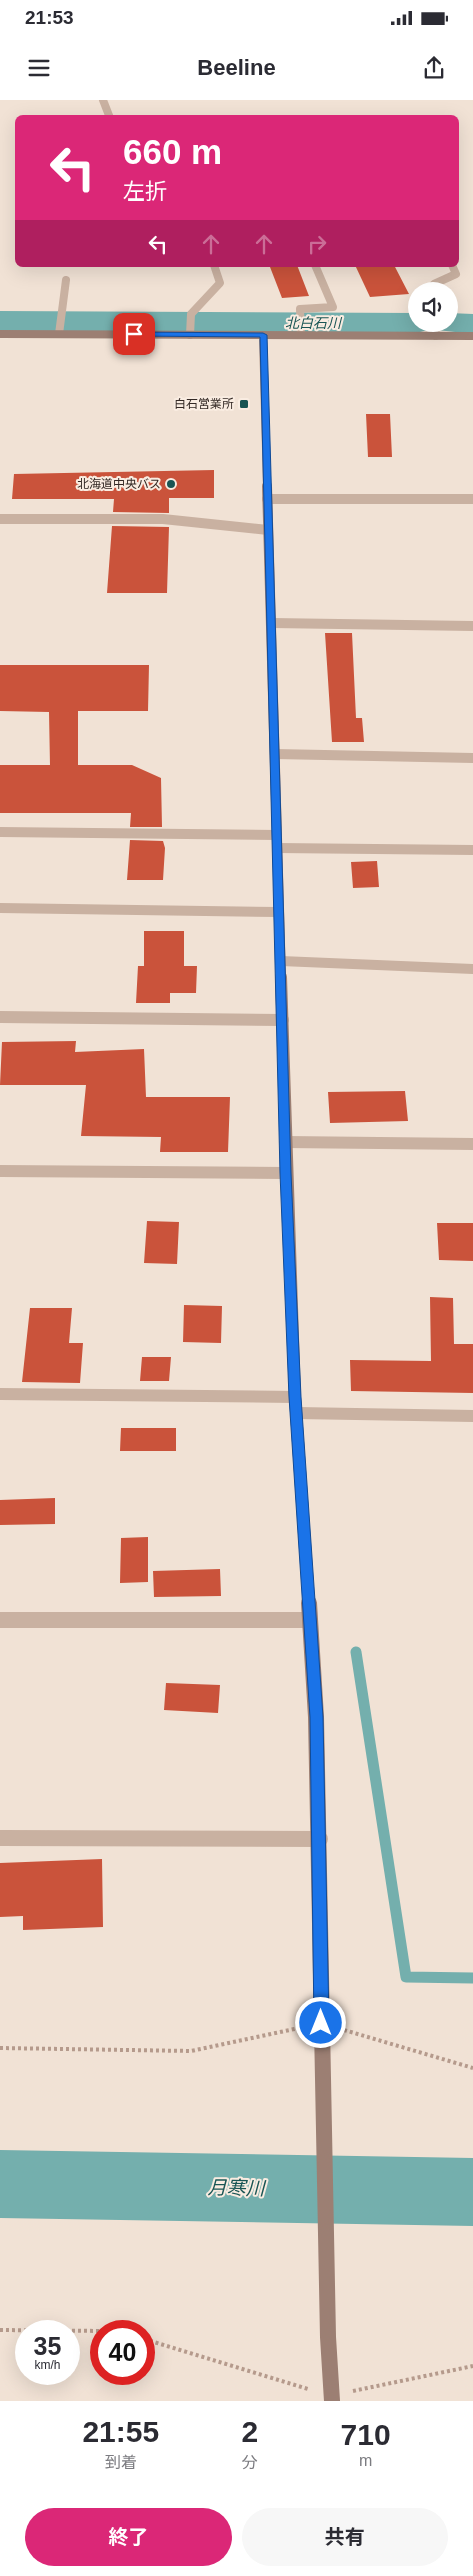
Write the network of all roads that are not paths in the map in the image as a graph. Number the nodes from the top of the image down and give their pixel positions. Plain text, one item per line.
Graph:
1 (103, 100) edge
2 (109, 115) edge
3 (215, 267) edge
4 (316, 267) edge
5 (453, 267) edge
6 (66, 280) dead end
7 (438, 282) edge
8 (408, 330) edge
9 (61, 331) junction
10 (190, 332) junction
11 (300, 332) junction
12 (448, 332) edge
13 (0, 334) edge
14 (263, 335) junction
15 (473, 336) edge
16 (267, 499) junction
17 (473, 499) edge
18 (0, 519) edge
19 (268, 530) junction
20 (272, 623) junction
21 (473, 626) edge
22 (275, 754) junction
23 (473, 758) edge
24 (0, 832) edge
25 (277, 842) junction
26 (473, 850) edge
27 (0, 908) edge
28 (278, 912) junction
29 (281, 961) junction
30 (473, 969) edge
31 (0, 1017) edge
32 (283, 1020) junction
33 (285, 1142) junction
34 (473, 1144) edge
35 (0, 1171) edge
36 (286, 1173) junction
37 (0, 1394) edge
38 (295, 1397) junction
39 (297, 1413) junction
40 (473, 1416) edge
41 (0, 1620) edge
42 (308, 1620) junction
43 (0, 1838) edge
44 (320, 1839) junction
45 (332, 2401) edge

1 - 2 lane
3 - 10 lane
4 - 11 lane
5 - 7 lane
6 - 9 lane
8 - 11 street
9 - 10 street
9 - 13 street
10 - 14 street
11 - 14 street
12 - 15 street
14 - 16 street
16 - 17 lane
16 - 19 street
18 - 19 lane
19 - 20 street
20 - 21 lane
20 - 22 street
22 - 23 lane
22 - 25 street
24 - 25 lane
25 - 26 lane
25 - 28 street
27 - 28 lane
28 - 29 street
29 - 30 lane
29 - 32 street
31 - 32 lane
32 - 33 street
33 - 34 lane
33 - 36 street
35 - 36 lane
36 - 38 street
37 - 38 lane
38 - 39 street
39 - 40 lane
39 - 42 street
41 - 42 lane
42 - 44 street
43 - 44 lane
44 - 45 street

